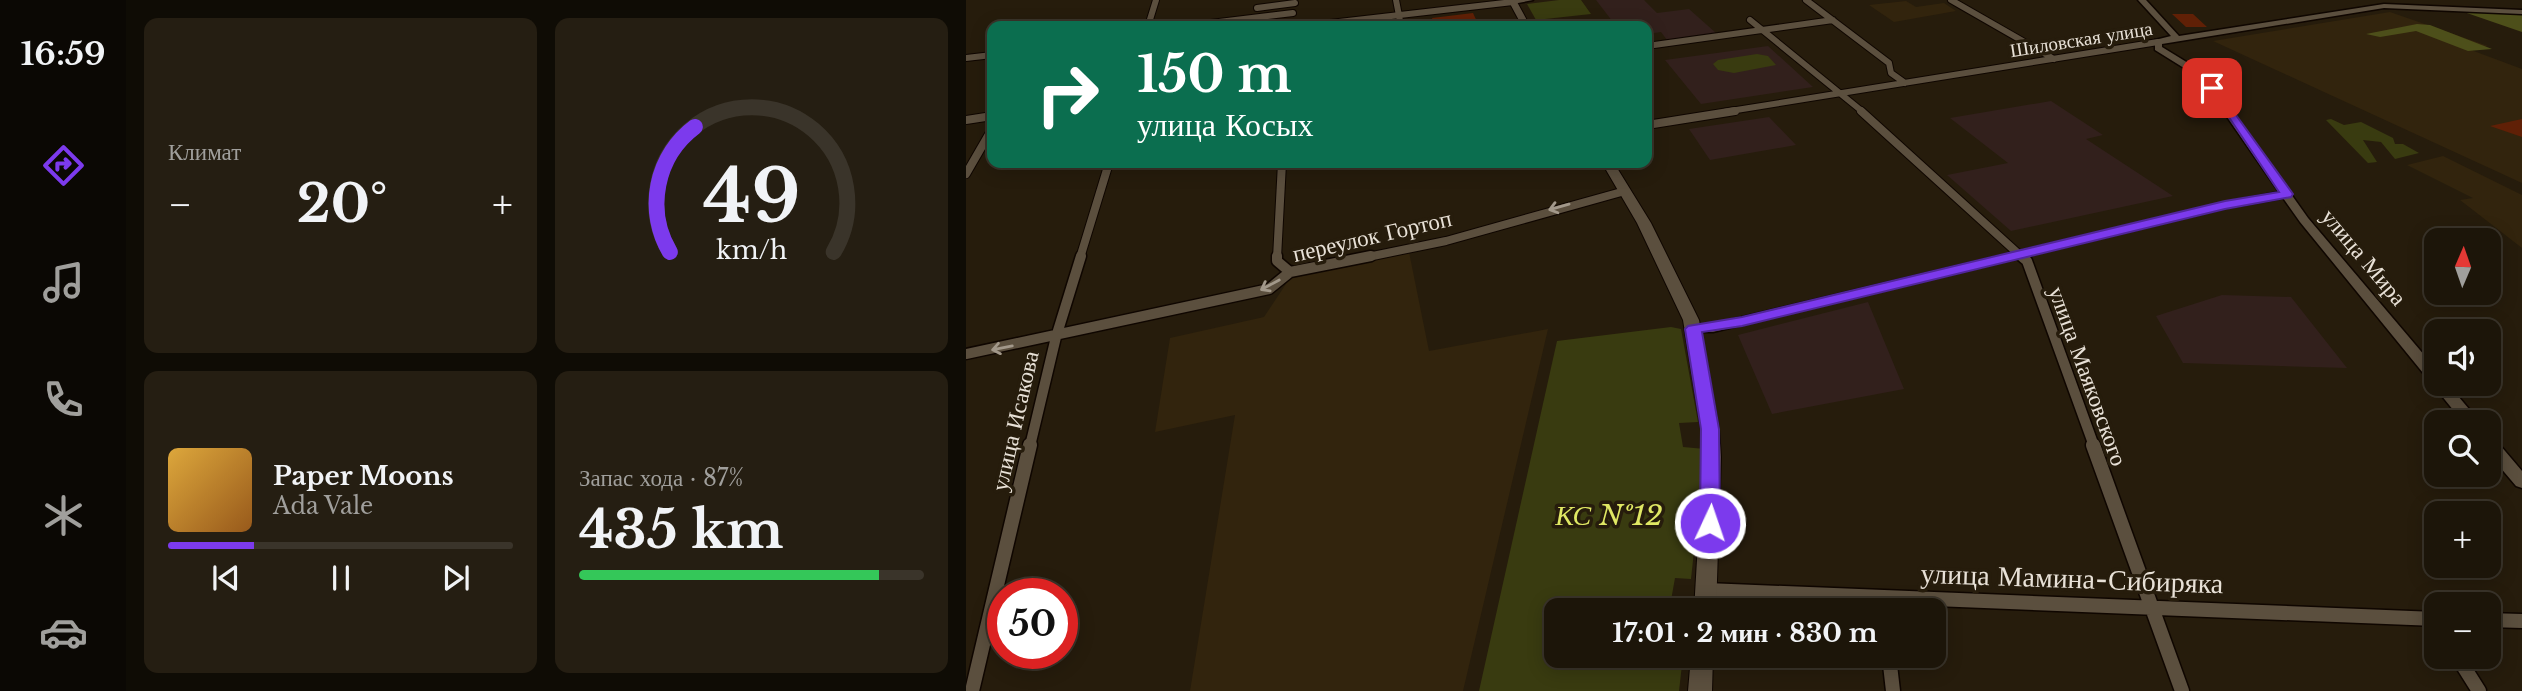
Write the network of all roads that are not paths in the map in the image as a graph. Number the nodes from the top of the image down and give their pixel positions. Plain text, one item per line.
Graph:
1 (1156, 0) edge
2 (1396, 0) edge
3 (1529, 0) edge
4 (1806, 0) edge
5 (1951, 0) edge
6 (2142, 0) edge
7 (1295, 1) edge
8 (1513, 1) edge
9 (1257, 8) dead end
10 (2522, 12) edge
11 (1293, 13) junction
12 (1399, 15) junction
13 (1750, 20) dead end
14 (1833, 20) junction
15 (1150, 21) edge
16 (1227, 21) edge
17 (1292, 21) edge
18 (1347, 21) edge
19 (1400, 21) edge
20 (1523, 21) edge
21 (1762, 30) junction
22 (2174, 39) junction
23 (2158, 42) junction
24 (1652, 45) edge
25 (987, 56) edge
26 (966, 58) edge
27 (2054, 59) junction
28 (1905, 83) junction
29 (1841, 93) junction
30 (987, 117) edge
31 (966, 120) edge
32 (1652, 124) edge
33 (987, 138) edge
34 (1107, 168) edge
35 (1282, 168) edge
36 (1611, 168) edge
37 (966, 174) edge
38 (1625, 191) junction
39 (2287, 194) junction
40 (2021, 254) junction
41 (1290, 272) junction
42 (1693, 329) junction
43 (1056, 337) junction
44 (966, 354) edge
45 (2424, 365) edge
46 (2451, 396) edge
47 (2462, 410) edge
48 (2501, 457) edge
49 (2522, 482) edge
50 (1706, 590) junction
51 (1706, 598) edge
52 (1808, 598) edge
53 (1946, 604) edge
54 (2150, 606) junction
55 (2424, 619) edge
56 (2501, 620) edge
57 (2522, 621) edge
58 (1701, 668) edge
59 (1890, 668) edge
60 (2466, 669) edge
61 (972, 691) edge
62 (1699, 691) edge
63 (1892, 691) edge
64 (2182, 691) edge
65 (2479, 691) edge

1 - 15 street
2 - 12 street
3 - 8 street
4 - 14 street
5 - 27 street
6 - 22 street
7 - 9 street
7 - 11 street
8 - 12 street
8 - 20 main road
10 - 22 street, Шиловская улица
11 - 16 street
11 - 17 street
12 - 18 street
12 - 19 street
13 - 21 street, улица Маяковского
14 - 21 street
14 - 28 street
21 - 24 street
21 - 29 street, улица Маяковского
22 - 23 street, Шиловская улица
23 - 27 street, Шиловская улица
23 - 39 street, улица Мира
25 - 26 street
27 - 28 street, Шиловская улица
28 - 29 street, Шиловская улица
29 - 32 street, Шиловская улица
29 - 40 street, улица Маяковского
30 - 31 street
33 - 37 street
34 - 43 street, улица Исакова
35 - 41 street
36 - 38 main road
38 -> 41 street, переулок Гортоп
38 - 42 main road
39 - 40 street
39 - 45 street, улица Мира
40 - 42 street
40 - 54 street, улица Маяковского
41 -> 43 street, переулок Гортоп
42 - 50 main road
43 -> 44 street, переулок Гортоп
43 - 61 street, улица Исакова
46 - 47 street
48 - 49 street
50 - 51 main road
50 - 52 street, улица Мамина-Сибиряка
53 - 54 street, улица Мамина-Сибиряка
54 - 55 street, улица Мамина-Сибиряка
54 - 64 street, улица Маяковского
56 - 57 street
58 - 62 main road
59 - 63 street
60 - 65 street

